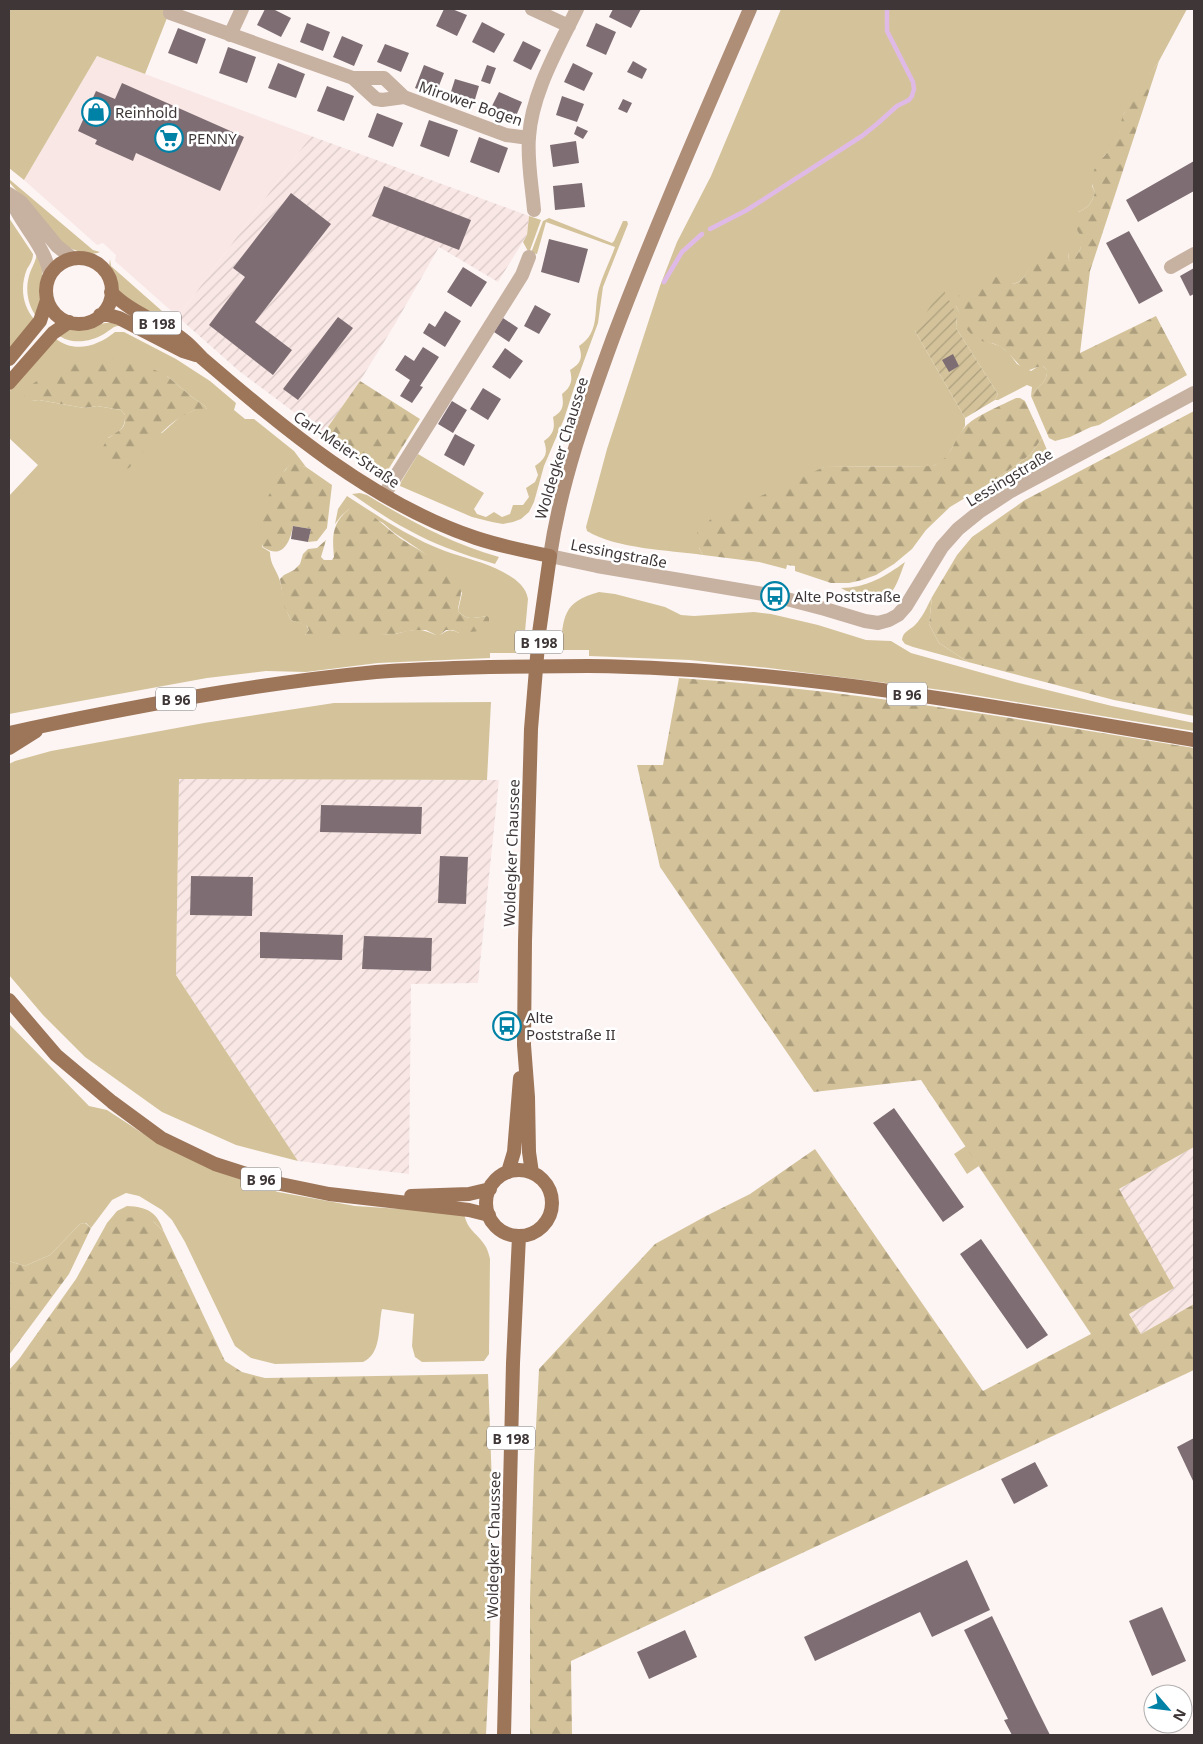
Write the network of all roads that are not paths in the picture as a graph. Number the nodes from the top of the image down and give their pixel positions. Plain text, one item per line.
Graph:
1 (242, 9) edge
2 (532, 9) edge
3 (577, 9) edge
4 (750, 9) edge
5 (170, 13) dead end
6 (569, 26) junction
7 (230, 35) junction
8 (353, 78) junction
9 (404, 97) junction
10 (528, 138) junction
11 (9, 194) edge
12 (534, 210) dead end
13 (1194, 254) edge
14 (529, 257) dead end
15 (72, 258) junction
16 (1171, 267) dead end
17 (50, 274) junction
18 (111, 292) junction
19 (47, 300) junction
20 (100, 315) junction
21 (69, 322) junction
22 (201, 357) junction
23 (9, 359) edge
24 (9, 383) edge
25 (1194, 393) edge
26 (384, 495) junction
27 (550, 556) junction
28 (9, 722) edge
29 (45, 725) junction
30 (9, 733) edge
31 (1194, 740) edge
32 (9, 748) edge
33 (9, 1000) edge
34 (524, 1045) junction
35 (508, 1172) junction
36 (532, 1173) junction
37 (490, 1189) junction
38 (368, 1197) junction
39 (489, 1215) junction
40 (519, 1236) junction
41 (504, 1735) edge

1 - 7 street
2 - 6 street
3 - 6 street
4 - 27 main road, Woldegker Chaussee
5 - 7 street, Mirower Bogen
6 - 10 street
7 - 8 street, Mirower Bogen
8 - 9 street, Mirower Bogen
8 - 9 street, Mirower Bogen
9 - 10 street, Mirower Bogen
10 - 12 street
11 - 15 street
11 - 17 street
13 - 16 street
14 - 26 street
15 - 17 main road
15 - 18 main road
17 - 19 main road
18 - 20 main road
18 - 22 main road, Carl-Meier-Straße / B 198
19 - 21 main road
19 - 23 main road
20 - 21 main road
20 - 22 main road, Carl-Meier-Straße / B 198
21 - 24 main road
22 - 26 main road, Carl-Meier-Straße / B 198
25 - 27 street, Lessingstraße
26 - 27 main road, Carl-Meier-Straße / B 198
27 - 34 main road, Woldegker Chaussee / B 198
28 - 29 main road, B 96
29 - 30 main road, B 96
29 - 31 main road, B 96, bridge
29 - 32 main road, B 96
33 - 38 main road, B 96
34 - 35 main road, Woldegker Chaussee / B 198
34 - 36 main road, Woldegker Chaussee / B 198
35 - 36 main road
35 - 37 main road
36 - 40 main road
37 - 38 main road, B 96
37 - 39 main road
38 - 39 main road
39 - 40 main road
40 - 41 main road, Woldegker Chaussee / B 198

